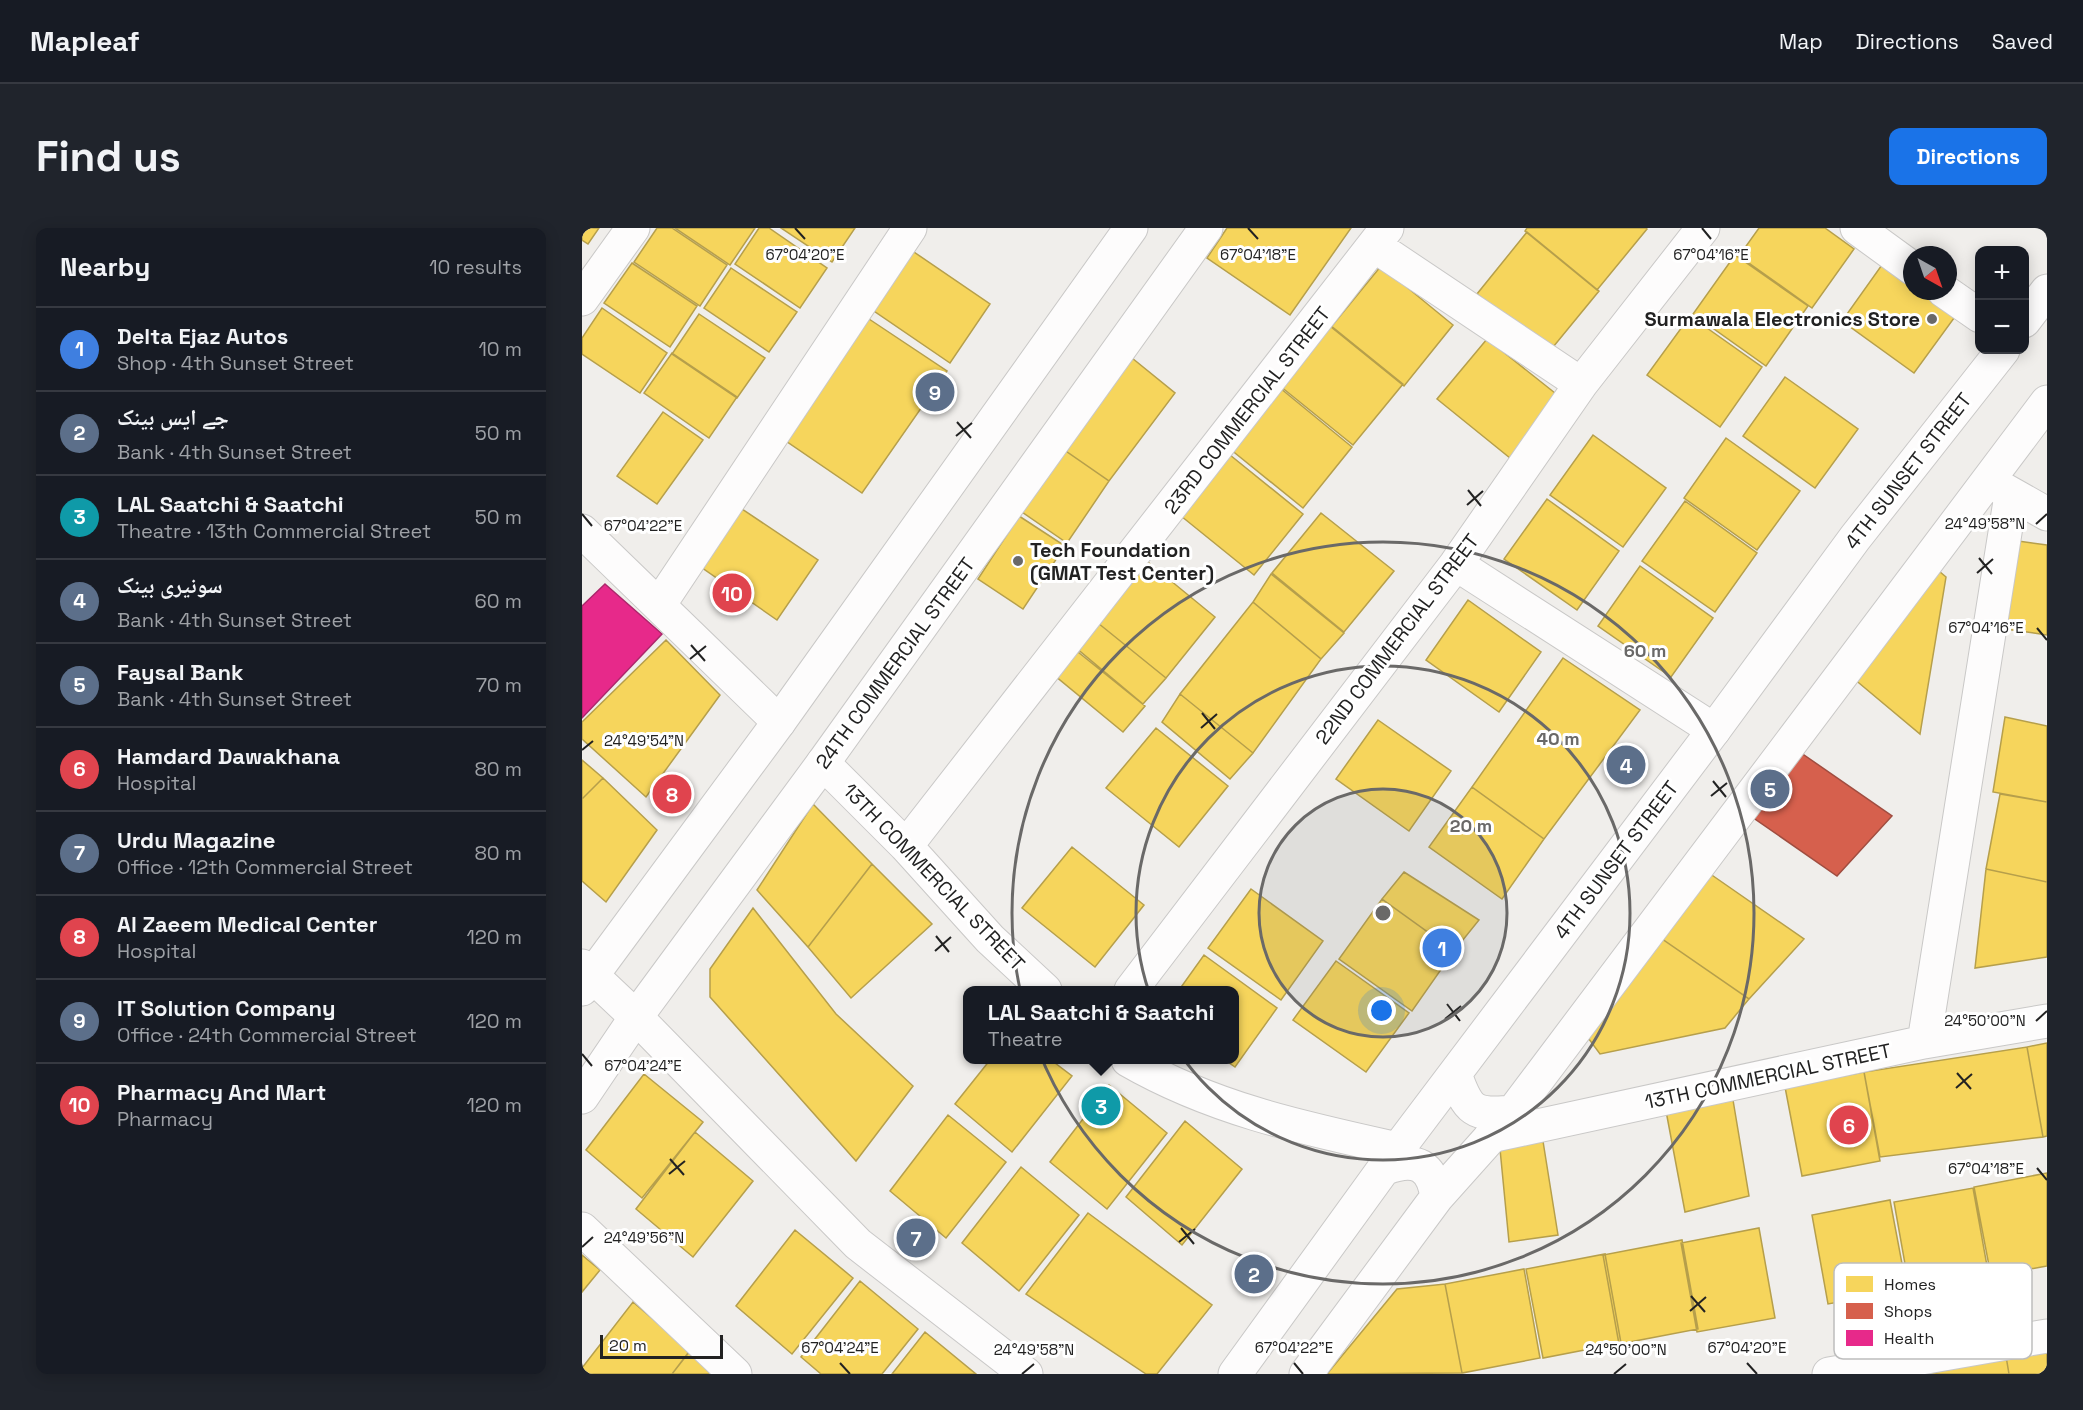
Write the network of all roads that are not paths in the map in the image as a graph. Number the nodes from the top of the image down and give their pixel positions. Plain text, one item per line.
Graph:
1 (633, 228) edge
2 (910, 228) edge
3 (1131, 228) edge
4 (1206, 228) edge
5 (1703, 228) edge
6 (1857, 228) edge
7 (1381, 237) edge
8 (1903, 261) edge
9 (2047, 291) edge
10 (582, 299) edge
11 (1957, 300) edge
12 (1975, 313) edge
13 (2029, 316) edge
14 (2000, 354) edge
15 (1581, 384) junction
16 (2047, 402) edge
17 (2000, 488) junction
18 (2047, 514) edge
19 (582, 531) edge
20 (1456, 564) junction
21 (659, 605) junction
22 (778, 722) junction
23 (1714, 730) junction
24 (823, 763) junction
25 (906, 846) junction
26 (585, 977) edge
27 (1041, 986) edge
28 (1134, 986) edge
29 (636, 1017) junction
30 (2047, 1021) edge
31 (1924, 1042) junction
32 (1136, 1064) edge
33 (1455, 1074) junction
34 (582, 1097) edge
35 (1513, 1112) junction
36 (1491, 1136) junction
37 (1392, 1158) junction
38 (1437, 1197) junction
39 (582, 1229) edge
40 (2047, 1336) edge
41 (2032, 1339) edge
42 (1915, 1359) edge
43 (735, 1374) edge
44 (1026, 1374) edge
45 (1234, 1374) edge
46 (1306, 1374) edge
47 (1829, 1374) edge

1 - 10 street
2 - 21 street
3 - 22 street
4 - 24 street, 24TH COMMERCIAL STREET
5 - 15 street, 22ND COMMERCIAL STREET
6 - 8 street
7 - 15 street
7 - 25 street, 23RD COMMERCIAL STREET
9 - 13 street
11 - 12 street
14 - 23 street, 4TH SUNSET STREET
15 - 20 street, 22ND COMMERCIAL STREET
16 - 17 street
17 - 18 street
17 - 31 street
17 - 35 street
19 - 21 street
20 - 23 street
20 - 28 street, 22ND COMMERCIAL STREET
21 - 22 street
22 - 26 street
23 - 33 street, 4TH SUNSET STREET
24 - 25 street, 13TH COMMERCIAL STREET
24 - 29 street, 24TH COMMERCIAL STREET
25 - 27 street, 13TH COMMERCIAL STREET
26 - 29 street
29 - 34 street, 24TH COMMERCIAL STREET
29 - 44 street
30 - 31 street, 13TH COMMERCIAL STREET
31 - 36 street, 13TH COMMERCIAL STREET
32 - 37 street
33 - 35 street
33 - 37 street, 4TH SUNSET STREET
35 - 36 street
36 - 38 street
37 - 38 street
37 - 45 street, 4TH SUNSET STREET
38 - 46 street
39 - 43 street
40 - 41 street
42 - 47 street

